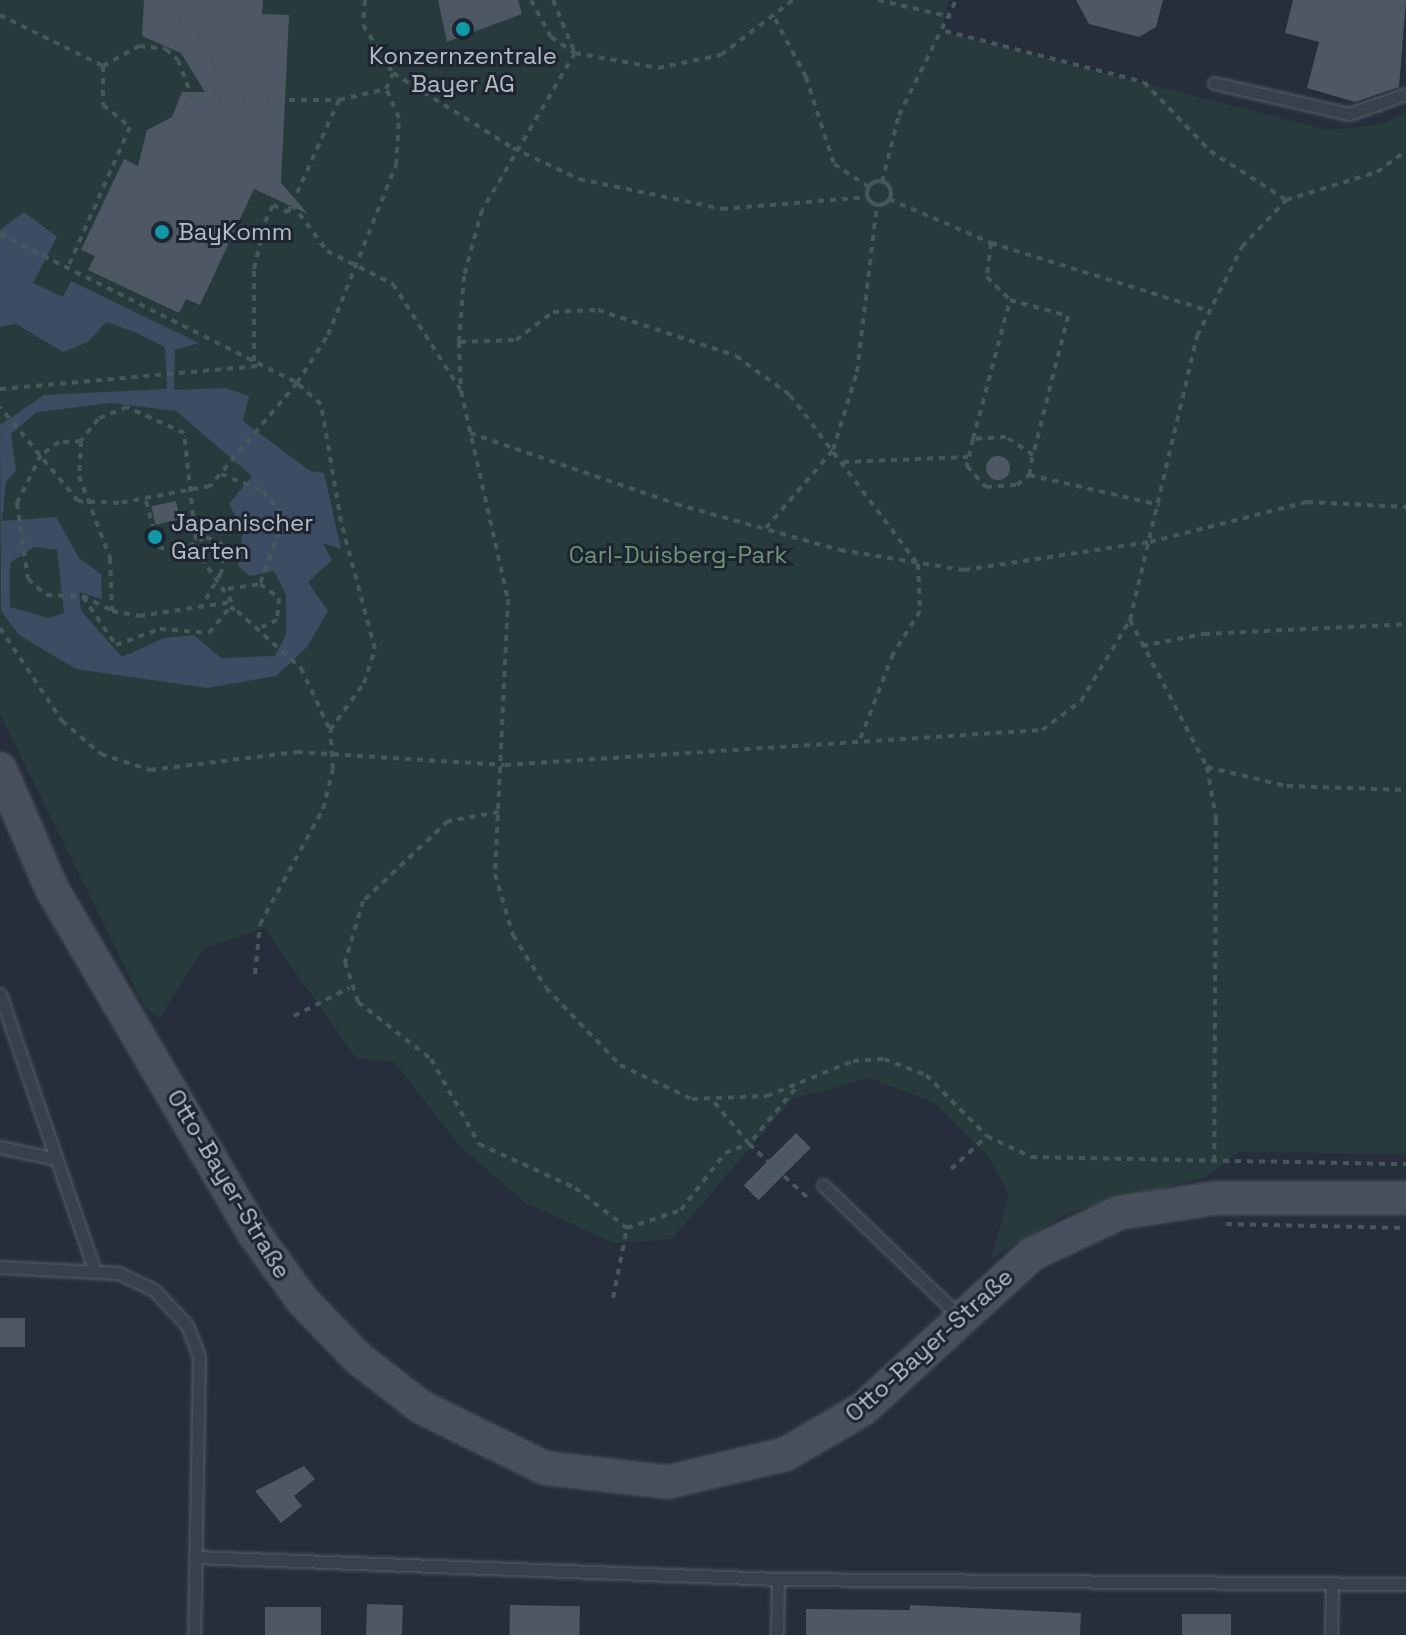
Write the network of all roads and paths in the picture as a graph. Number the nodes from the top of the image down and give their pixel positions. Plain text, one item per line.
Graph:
1 (182, 0) edge
2 (365, 0) edge
3 (531, 0) edge
4 (553, 0) edge
5 (793, 0) edge
6 (878, 0) edge
7 (956, 0) edge
8 (0, 15) edge
9 (951, 17) junction
10 (775, 19) junction
11 (945, 31) junction
12 (575, 53) junction
13 (103, 66) junction
14 (393, 73) junction
15 (1214, 83) dead end
16 (386, 89) junction
17 (1406, 94) edge
18 (215, 100) junction
19 (339, 100) junction
20 (513, 148) junction
21 (1406, 151) edge
22 (882, 182) junction
23 (869, 187) junction
24 (868, 197) junction
25 (889, 199) junction
26 (1286, 200) junction
27 (292, 204) junction
28 (877, 204) junction
29 (0, 234) edge
30 (991, 243) junction
31 (68, 267) junction
32 (356, 268) junction
33 (1010, 300) junction
34 (1206, 310) junction
35 (459, 342) junction
36 (254, 361) junction
37 (263, 366) junction
38 (297, 383) junction
39 (0, 389) edge
40 (461, 391) junction
41 (0, 407) edge
42 (470, 433) junction
43 (973, 439) junction
44 (81, 441) junction
45 (833, 450) junction
46 (41, 455) junction
47 (1033, 455) junction
48 (968, 457) junction
49 (842, 462) junction
50 (221, 474) junction
51 (1029, 475) junction
52 (195, 493) junction
53 (146, 500) junction
54 (88, 503) junction
55 (1160, 505) junction
56 (1406, 507) edge
57 (766, 528) junction
58 (196, 540) junction
59 (1150, 542) junction
60 (918, 564) junction
61 (218, 578) junction
62 (260, 584) junction
63 (228, 589) junction
64 (83, 596) junction
65 (203, 604) junction
66 (230, 607) junction
67 (112, 611) junction
68 (1130, 620) junction
69 (1406, 624) edge
70 (262, 627) junction
71 (0, 628) edge
72 (1142, 646) junction
73 (330, 730) junction
74 (859, 742) junction
75 (333, 753) junction
76 (505, 765) junction
77 (1207, 767) junction
78 (0, 769) edge
79 (1406, 790) edge
80 (499, 812) junction
81 (255, 974) dead end
82 (349, 988) junction
83 (0, 994) edge
84 (294, 1016) dead end
85 (795, 1089) junction
86 (714, 1102) junction
87 (987, 1136) junction
88 (749, 1144) junction
89 (0, 1147) edge
90 (56, 1159) junction
91 (1214, 1160) junction
92 (1406, 1164) edge
93 (951, 1169) dead end
94 (823, 1185) dead end
95 (1406, 1198) edge
96 (809, 1199) dead end
97 (627, 1228) junction
98 (0, 1267) edge
99 (94, 1268) junction
100 (613, 1298) dead end
101 (960, 1316) junction
102 (195, 1557) junction
103 (778, 1579) junction
104 (1332, 1584) junction
105 (1406, 1584) edge
106 (194, 1635) edge
107 (777, 1635) edge
108 (1331, 1635) edge

1 - 18 path
2 - 14 path
3 - 12 path
4 - 12 path
5 - 10 path
6 - 9 path
7 - 9 path
8 - 13 path
9 - 11 path
10 - 12 path
10 - 23 path
11 - 22 path
11 - 26 path
12 - 20 path
13 - 18 path
13 - 31 path
14 - 16 path
14 - 20 path
15 - 17 lane
16 - 19 path
16 - 32 path
18 - 19 path
19 - 27 path
20 - 24 path
20 - 35 path
21 - 26 path
22 - 23 path
22 - 25 path
23 - 24 path
24 - 28 path
25 - 28 path
25 - 30 path
26 - 34 path
27 - 32 path
27 - 36 path
28 - 45 path
29 - 31 path
30 - 33 path
30 - 34 path
31 - 36 path
32 - 38 path
32 - 40 path
33 - 43 path
33 - 47 path
34 - 55 path
35 - 40 path
35 - 45 path
36 - 37 path
37 - 38 path
37 - 39 path
38 - 50 path
38 - 73 path
40 - 42 path
41 - 46 path
42 - 57 path
42 - 76 path
43 - 47 path
43 - 48 path
44 - 46 path
44 - 52 path
44 - 54 path
45 - 49 path
45 - 57 path
46 - 54 path
46 - 64 path
47 - 51 path
48 - 49 path
48 - 51 path
49 - 60 path
50 - 52 path
50 - 62 path
51 - 55 path
52 - 53 path
52 - 58 path
53 - 54 path
53 - 58 path
54 - 67 path
55 - 59 path
56 - 59 path
57 - 60 path
58 - 61 path
58 - 61 path
59 - 60 path
59 - 68 path
60 - 74 path
61 - 63 path
61 - 65 path
62 - 63 path
62 - 70 path
63 - 66 path
64 - 66 path
64 - 67 path
65 - 66 path
65 - 67 path
66 - 70 path
68 - 72 path
68 - 74 path
69 - 72 path
70 - 73 path
71 - 75 path
72 - 77 path
73 - 75 path
74 - 76 path
75 - 76 path
75 - 81 path
76 - 80 path
77 - 79 path
77 - 91 path
78 - 101 street, Otto-Bayer-Straße
80 - 82 path
80 - 86 path
82 - 84 path
82 - 97 path
83 - 90 lane
85 - 86 path
85 - 87 path
85 - 88 path
86 - 88 path
87 - 91 path
87 - 93 path
88 - 96 path
88 - 97 path
89 - 90 lane
90 - 99 lane
91 - 92 path
94 - 101 lane
95 - 101 street, Otto-Bayer-Straße
97 - 100 path
98 - 99 lane
99 - 102 lane
102 - 103 lane
102 - 106 lane
103 - 104 lane
103 - 107 lane
104 - 105 lane
104 - 108 lane

